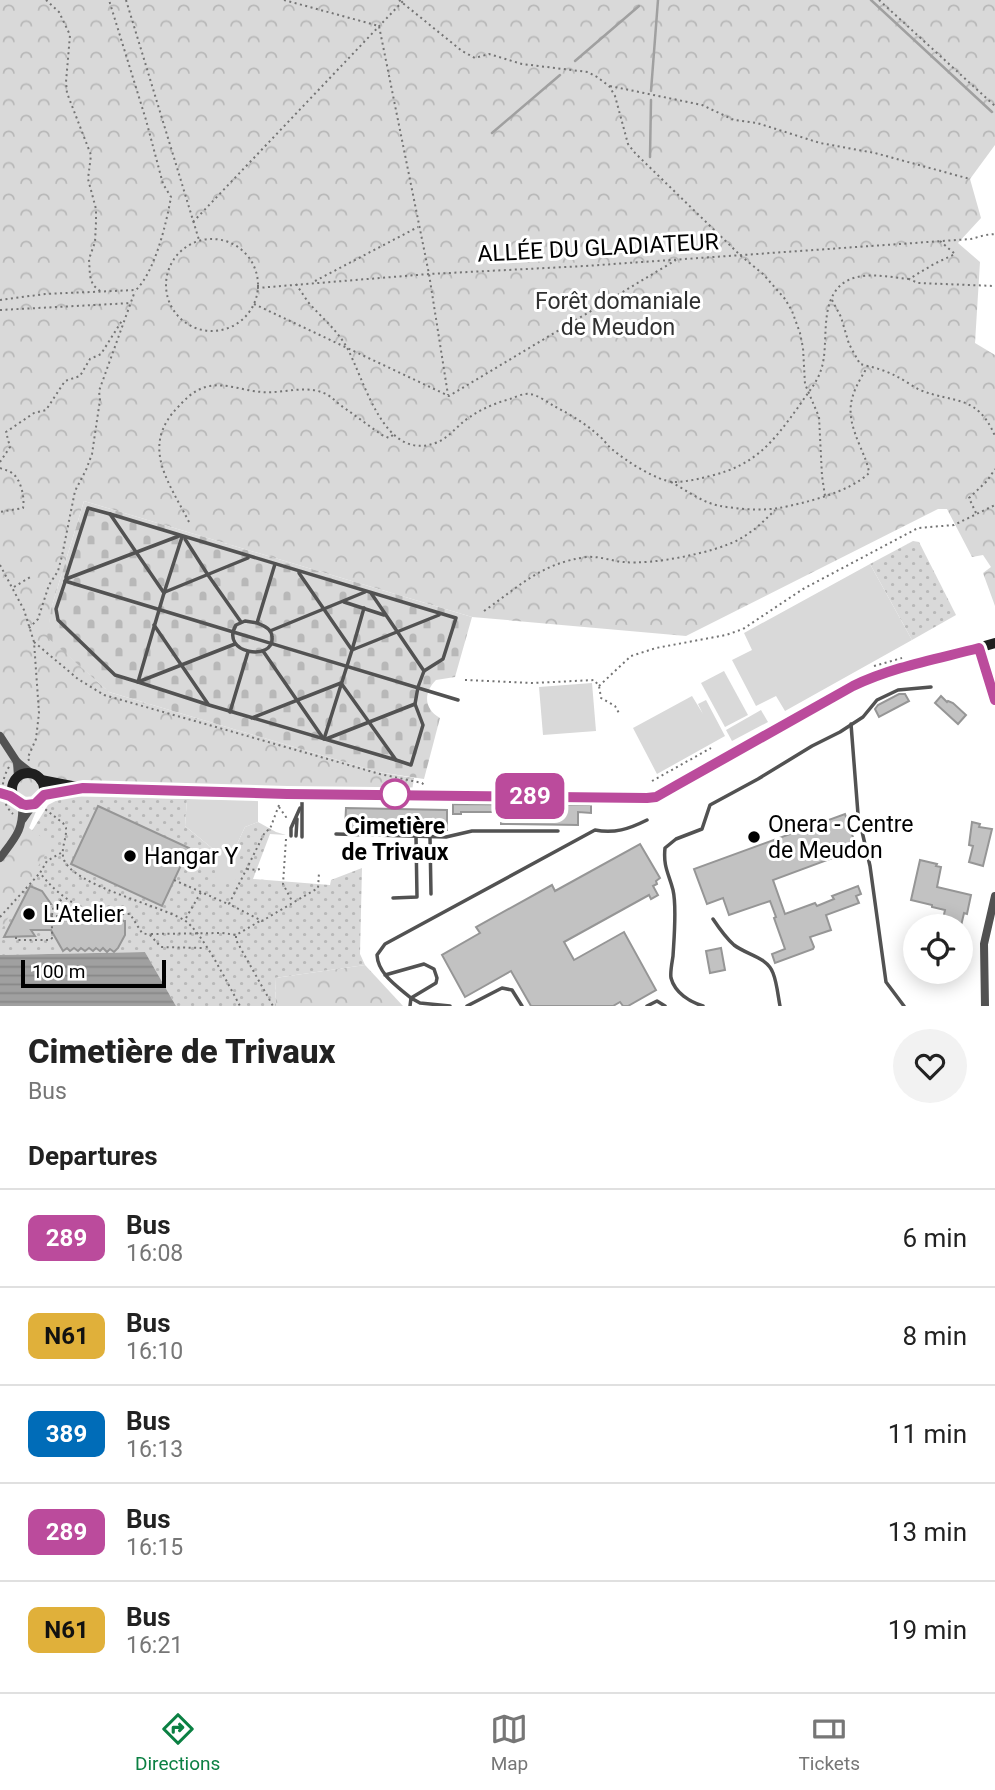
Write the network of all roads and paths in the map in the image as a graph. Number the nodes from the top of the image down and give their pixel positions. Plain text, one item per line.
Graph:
1 (46, 0) edge
2 (109, 0) edge
3 (126, 0) edge
4 (285, 0) edge
5 (879, 0) edge
6 (401, 1) edge
7 (379, 26) junction
8 (609, 86) junction
9 (995, 106) edge
10 (970, 179) dead end
11 (193, 222) junction
12 (419, 226) junction
13 (995, 234) edge
14 (199, 241) junction
15 (940, 242) junction
16 (740, 255) junction
17 (677, 260) junction
18 (429, 274) junction
19 (909, 279) junction
20 (312, 283) junction
21 (296, 284) junction
22 (995, 286) edge
23 (257, 288) junction
24 (136, 290) junction
25 (100, 292) junction
26 (831, 299) junction
27 (0, 300) edge
28 (132, 303) junction
29 (254, 304) junction
30 (0, 310) edge
31 (126, 316) junction
32 (346, 348) junction
33 (868, 366) junction
34 (808, 391) junction
35 (449, 396) junction
36 (6, 432) junction
37 (0, 433) edge
38 (394, 435) junction
39 (995, 436) edge
40 (0, 462) edge
41 (0, 468) edge
42 (995, 469) edge
43 (670, 482) junction
44 (825, 496) junction
45 (995, 505) edge
46 (777, 508) junction
47 (0, 512) edge
48 (110, 514) junction
49 (977, 514) junction
50 (189, 522) dead end
51 (181, 536) junction
52 (136, 553) junction
53 (250, 558) junction
54 (275, 564) junction
55 (0, 565) edge
56 (299, 572) junction
57 (208, 575) junction
58 (32, 576) dead end
59 (65, 580) junction
60 (13, 588) junction
61 (369, 592) junction
62 (164, 593) junction
63 (342, 601) junction
64 (364, 608) junction
65 (159, 609) junction
66 (324, 609) junction
67 (484, 611) dead end
68 (441, 614) junction
69 (386, 615) junction
70 (241, 622) junction
71 (257, 623) junction
72 (154, 625) junction
73 (29, 628) junction
74 (233, 631) junction
75 (270, 631) junction
76 (397, 632) junction
77 (34, 642) junction
78 (272, 643) junction
79 (995, 643) edge
80 (235, 644) junction
81 (979, 648) junction
82 (352, 650) junction
83 (263, 651) junction
84 (248, 652) junction
85 (182, 665) junction
86 (347, 665) junction
87 (424, 671) junction
88 (465, 680) dead end
89 (138, 682) junction
90 (341, 683) junction
91 (599, 686) junction
92 (418, 687) junction
93 (931, 687) dead end
94 (297, 700) junction
95 (458, 700) dead end
96 (995, 700) edge
97 (415, 704) junction
98 (209, 705) junction
99 (230, 712) junction
100 (620, 715) dead end
101 (252, 718) junction
102 (370, 722) junction
103 (851, 724) junction
104 (0, 736) edge
105 (324, 740) junction
106 (711, 748) dead end
107 (29, 757) dead end
108 (396, 760) junction
109 (17, 762) junction
110 (36, 776) junction
111 (16, 780) junction
112 (652, 781) dead end
113 (83, 788) junction
114 (301, 794) junction
115 (431, 795) junction
116 (30, 801) junction
117 (302, 806) junction
118 (647, 820) dead end
119 (287, 825) dead end
120 (558, 831) dead end
121 (336, 834) dead end
122 (294, 836) junction
123 (416, 837) junction
124 (430, 837) junction
125 (62, 852) junction
126 (0, 858) edge
127 (263, 868) dead end
128 (247, 869) junction
129 (40, 873) junction
130 (318, 873) dead end
131 (174, 880) dead end
132 (201, 891) junction
133 (431, 894) dead end
134 (995, 896) edge
135 (64, 898) junction
136 (393, 898) dead end
137 (293, 903) junction
138 (229, 904) junction
139 (99, 915) junction
140 (52, 916) junction
141 (0, 917) edge
142 (713, 919) dead end
143 (185, 920) junction
144 (262, 921) junction
145 (150, 934) junction
146 (199, 934) junction
147 (236, 935) junction
148 (16, 937) dead end
149 (207, 948) junction
150 (385, 975) junction
151 (411, 998) junction
152 (240, 1006) edge
153 (273, 1006) edge
154 (410, 1006) edge
155 (450, 1006) edge
156 (467, 1006) edge
157 (522, 1006) edge
158 (647, 1006) edge
159 (665, 1006) edge
160 (703, 1006) edge
161 (780, 1006) edge
162 (904, 1006) edge
163 (985, 1006) edge

1 - 25 path
2 - 24 path
3 - 11 path
4 - 7 path
5 - 9 path
6 - 7 path
6 - 8 path
7 - 11 path
7 - 12 path
8 - 10 path
8 - 16 path
11 - 14 path
12 - 18 path
12 - 20 path
13 - 15 path, ALLÉE DU GLADIATEUR
14 - 23 path
14 - 29 path
15 - 16 path, ALLÉE DU GLADIATEUR
15 - 19 path
16 - 17 path, ALLÉE DU GLADIATEUR
16 - 34 path
17 - 18 path, ALLÉE DU GLADIATEUR
17 - 35 path
18 - 20 path, ALLÉE DU GLADIATEUR
18 - 35 path
19 - 22 path
19 - 26 path
20 - 21 path, ALLÉE DU GLADIATEUR
21 - 23 path, ALLÉE DU GLADIATEUR
21 - 32 path
23 - 29 path
24 - 25 path
24 - 28 path
25 - 27 path
26 - 33 path
26 - 34 path
28 - 30 path
28 - 31 path
29 - 32 path
31 - 36 path
31 - 73 path
32 - 35 path
32 - 38 path
33 - 39 path
33 - 44 path
34 - 43 path
34 - 44 path
36 - 37 path
36 - 40 path
38 - 43 path
38 - 50 path
41 - 47 path
42 - 49 path
43 - 46 path
44 - 46 path
45 - 49 path
46 - 67 path
48 - 51 lane
48 - 52 lane
48 - 59 lane
49 - 91 path
51 - 52 lane
51 - 53 lane
51 - 57 lane
51 - 62 lane
52 - 59 lane
52 - 62 lane
53 - 54 lane
53 - 57 lane
54 - 56 lane
54 - 71 lane
55 - 60 path
56 - 61 lane
56 - 66 lane
57 - 62 lane
57 - 70 lane
58 - 60 path
59 - 65 lane
59 - 89 lane
60 - 73 path
61 - 63 lane
61 - 68 lane
61 - 69 lane
62 - 65 lane
63 - 64 lane
63 - 66 lane
64 - 69 lane
64 - 82 lane
65 - 72 lane
65 - 74 lane
66 - 75 lane
66 - 82 lane
68 - 76 lane
68 - 87 lane
69 - 76 lane
70 - 71 lane
70 - 74 lane
71 - 75 lane
72 - 85 lane
72 - 89 lane
73 - 77 path
74 - 78 lane
74 - 80 lane
75 - 78 lane
76 - 82 lane
76 - 87 lane
77 - 107 path
77 - 115 path
78 - 83 lane
78 - 86 lane
79 - 81 main road
80 - 84 lane
80 - 85 lane
81 - 96 street
81 - 115 main road
82 - 86 lane
83 - 84 lane
83 - 94 lane
84 - 99 lane
85 - 89 lane
85 - 98 lane
86 - 90 lane
86 - 92 lane
87 - 92 lane
88 - 91 path
89 - 98 lane
90 - 94 lane
90 - 102 lane
90 - 105 lane
91 - 100 path
92 - 95 lane
92 - 97 lane
93 - 103 lane
94 - 101 lane
94 - 105 lane
97 - 102 lane
97 - 108 lane
98 - 99 lane
99 - 101 lane
101 - 105 lane
102 - 105 lane
102 - 108 lane
103 - 160 lane
103 - 162 lane
104 - 109 street
105 - 108 lane
106 - 112 path
109 - 110 street
109 - 111 street
110 - 111 main road
110 - 113 main road
110 - 116 main road
111 - 116 main road
113 - 114 main road
113 - 116 main road
114 - 115 main road
114 - 117 lane
116 - 125 path
116 - 126 street
117 - 122 lane
117 - 122 lane
118 - 150 lane
119 - 128 path
120 - 124 lane
121 - 123 lane
122 - 137 path
123 - 124 lane
123 - 136 lane
124 - 133 lane
125 - 129 path
125 - 143 path
127 - 128 path
128 - 138 path
129 - 135 path
129 - 141 path
130 - 137 path
131 - 132 path
132 - 138 path
132 - 143 path
134 - 163 street
135 - 139 path
135 - 140 path
137 - 144 path
138 - 144 path
139 - 140 path
139 - 145 path
140 - 148 path
142 - 161 lane
143 - 146 path
144 - 147 path
145 - 146 path
145 - 149 path
146 - 147 path
146 - 149 path
147 - 153 path
149 - 152 path
150 - 151 lane
150 - 151 lane
151 - 154 lane
151 - 155 lane
156 - 157 lane
158 - 159 lane

